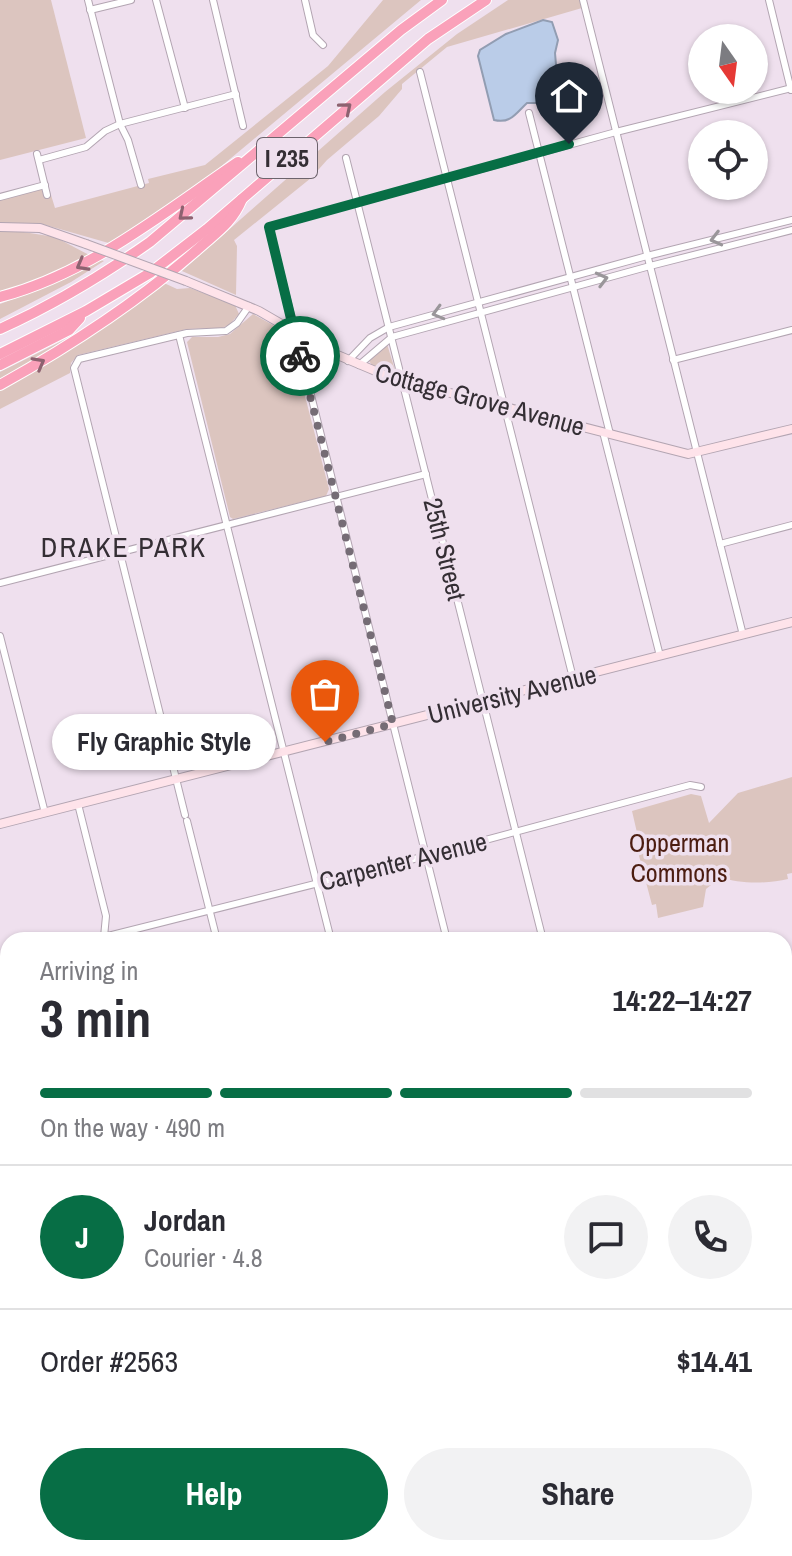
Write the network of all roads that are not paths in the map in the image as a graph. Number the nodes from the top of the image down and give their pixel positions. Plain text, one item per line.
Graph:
1 (88, 0) edge
2 (131, 0) edge
3 (156, 0) edge
4 (213, 0) edge
5 (305, 0) edge
6 (442, 0) edge
7 (486, 0) edge
8 (583, 0) edge
9 (769, 0) edge
10 (90, 10) junction
11 (323, 45) dead end
12 (420, 72) dead end
13 (792, 89) edge
14 (236, 94) junction
15 (185, 108) junction
16 (529, 113) dead end
17 (120, 124) junction
18 (243, 126) dead end
19 (286, 129) junction
20 (616, 132) junction
21 (539, 152) junction
22 (346, 158) dead end
23 (447, 178) junction
24 (45, 185) junction
25 (141, 185) dead end
26 (245, 194) junction
27 (47, 195) dead end
28 (0, 197) edge
29 (357, 202) junction
30 (792, 220) edge
31 (0, 227) edge
32 (792, 230) edge
33 (647, 256) junction
34 (650, 266) junction
35 (571, 277) junction
36 (573, 287) junction
37 (0, 297) edge
38 (479, 302) junction
39 (249, 306) junction
40 (86, 311) junction
41 (481, 312) junction
42 (389, 327) junction
43 (0, 329) edge
44 (792, 330) edge
45 (294, 331) junction
46 (179, 335) junction
47 (392, 337) junction
48 (0, 354) edge
49 (673, 360) junction
50 (348, 361) junction
51 (0, 365) edge
52 (359, 365) junction
53 (403, 381) junction
54 (0, 385) edge
55 (506, 408) junction
56 (792, 429) edge
57 (606, 433) junction
58 (697, 452) junction
59 (426, 474) junction
60 (336, 497) junction
61 (227, 525) junction
62 (792, 525) edge
63 (720, 544) junction
64 (119, 553) junction
65 (0, 583) edge
66 (792, 622) edge
67 (743, 635) junction
68 (0, 636) edge
69 (660, 656) junction
70 (573, 678) junction
71 (484, 701) junction
72 (393, 724) junction
73 (284, 752) junction
74 (177, 780) junction
75 (701, 787) dead end
76 (78, 804) junction
77 (45, 813) junction
78 (0, 824) edge
79 (516, 832) junction
80 (426, 856) junction
81 (317, 884) junction
82 (210, 911) junction
83 (105, 932) edge
84 (130, 932) edge
85 (215, 932) edge
86 (329, 932) edge
87 (445, 932) edge
88 (541, 932) edge

1 - 10 street
2 - 10 street
3 - 15 street
4 - 14 street
5 - 11 street
6 - 19 highway, I 235
26 -> 7 highway, I 235
8 - 20 street
9 - 13 street
10 - 17 street
12 - 23 street
13 - 20 street
14 - 15 street
14 - 18 street
15 - 17 street
16 - 21 street
17 - 24 street
17 - 25 street
19 -> 37 highway
19 -> 43 highway, I 235
20 - 21 street
20 - 33 street
21 - 23 street
21 - 35 street
22 - 29 street, 25th Street
23 - 29 street
23 - 38 street
24 - 27 street
24 - 28 street
26 - 40 highway, I 235
54 -> 26 highway
29 - 42 street, 25th Street
29 - 45 street
30 -> 33 street
31 - 39 main road, Cottage Grove Avenue, bridge
32 - 34 street
33 - 34 street
33 - 35 street
36 -> 34 street
34 - 49 street
35 - 36 street
35 - 38 street
36 - 41 street
36 - 57 street
38 - 41 street
38 -> 42 street
39 - 45 main road, Cottage Grove Avenue
39 - 46 street
40 - 48 highway, I 235
40 - 51 highway
41 - 47 street
41 - 55 street
42 - 47 street, 25th Street
42 - 50 street
44 - 49 street
45 - 50 main road, Cottage Grove Avenue
45 - 60 street
46 - 61 street
46 - 64 street
47 - 52 street
47 - 53 street, 25th Street
49 - 58 street
50 - 52 main road, Cottage Grove Avenue
52 - 53 main road, Cottage Grove Avenue
53 - 55 main road, Cottage Grove Avenue
53 - 59 street, 25th Street
55 - 57 main road, Cottage Grove Avenue
55 - 70 street
56 - 58 main road, Cottage Grove Avenue
57 - 58 main road, Cottage Grove Avenue
57 - 69 street
58 - 63 street
59 - 60 street
59 - 71 street, 25th Street
60 - 61 street
60 - 72 street
61 - 64 street
61 - 73 street
62 - 63 street
63 - 67 street
64 - 65 street
64 - 74 street
66 - 67 main road, University Avenue
67 - 69 main road, University Avenue
68 - 77 street
69 - 70 main road, University Avenue
70 - 71 main road, University Avenue
71 - 72 main road, University Avenue
71 - 79 street, 25th Street
72 - 73 main road, University Avenue
72 - 80 street
73 - 74 main road, University Avenue
73 - 81 street
74 - 76 main road, University Avenue
74 - 82 street
75 - 79 street, Carpenter Avenue
76 - 77 main road, University Avenue
76 - 83 street
77 - 78 main road, University Avenue
79 - 80 street, Carpenter Avenue
79 - 88 street, 25th Street
80 - 81 street, Carpenter Avenue
80 - 87 street
81 - 82 street, Carpenter Avenue
81 - 86 street
82 - 84 street, Carpenter Avenue
82 - 85 street

